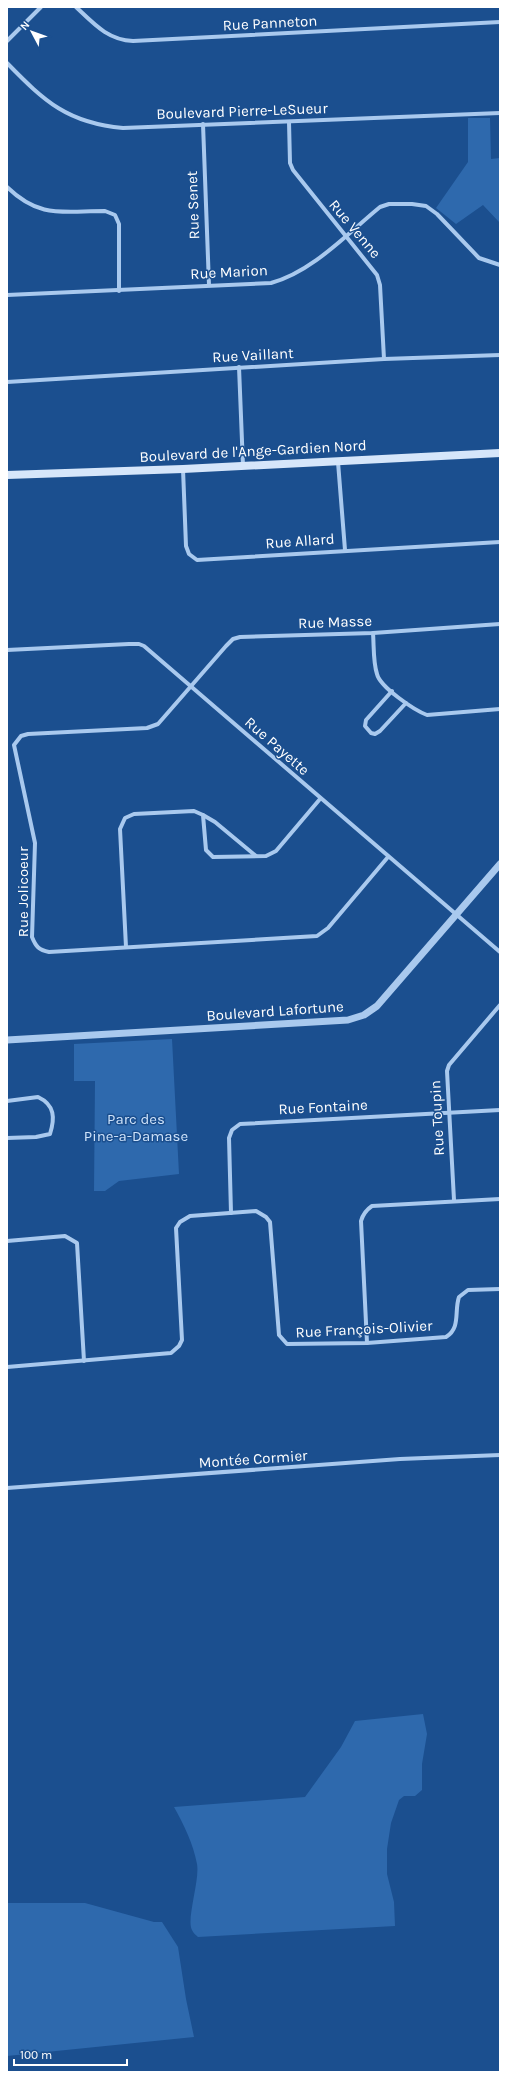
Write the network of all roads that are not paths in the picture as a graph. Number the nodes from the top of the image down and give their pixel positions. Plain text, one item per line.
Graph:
1 (41, 7) edge
2 (76, 7) edge
3 (500, 22) edge
4 (7, 41) edge
5 (7, 63) edge
6 (500, 113) edge
7 (289, 122) junction
8 (202, 124) junction
9 (7, 187) edge
10 (345, 236) junction
11 (500, 265) edge
12 (209, 285) junction
13 (119, 291) junction
14 (7, 295) edge
15 (500, 355) edge
16 (384, 359) junction
17 (239, 367) junction
18 (7, 382) edge
19 (500, 453) edge
20 (338, 462) junction
21 (243, 466) junction
22 (184, 469) junction
23 (7, 475) edge
24 (500, 542) edge
25 (345, 550) junction
26 (500, 624) edge
27 (373, 633) junction
28 (7, 650) edge
29 (191, 686) junction
30 (392, 691) junction
31 (406, 703) junction
32 (500, 709) edge
33 (320, 799) junction
34 (203, 815) junction
35 (256, 856) junction
36 (388, 857) junction
37 (500, 864) edge
38 (456, 914) junction
39 (126, 947) junction
40 (500, 952) edge
41 (500, 1004) edge
42 (7, 1040) edge
43 (7, 1101) edge
44 (500, 1110) edge
45 (448, 1113) junction
46 (7, 1138) edge
47 (500, 1199) edge
48 (454, 1200) junction
49 (231, 1213) junction
50 (7, 1241) edge
51 (500, 1289) edge
52 (367, 1343) junction
53 (84, 1361) junction
54 (7, 1367) edge
55 (500, 1455) edge
56 (7, 1488) edge

1 - 4 street
2 - 3 street, Rue Panneton
5 - 8 street, Boulevard Pierre-LeSueur
6 - 7 street, Boulevard Pierre-LeSueur
7 - 8 street, Boulevard Pierre-LeSueur
7 - 10 street, Rue Venne
8 - 12 street, Rue Senet
9 - 13 street
10 - 11 street, Rue Marion
10 - 12 street, Rue Marion
10 - 16 street, Rue Venne
12 - 13 street, Rue Marion
13 - 14 street, Rue Marion
15 - 16 street, Rue Vaillant
16 - 17 street, Rue Vaillant
17 - 18 street, Rue Vaillant
17 - 21 street
19 - 20 main road, Boulevard de l'Ange-Gardien Nord
20 - 21 main road, Boulevard de l'Ange-Gardien Nord
20 - 25 street
21 - 22 main road, Boulevard de l'Ange-Gardien Nord
22 - 23 main road, Boulevard de l'Ange-Gardien Nord
22 - 25 street, Rue Allard
24 - 25 street, Rue Allard
26 - 27 street, Rue Masse
27 - 29 street, Rue Masse
27 - 30 street
28 - 29 street, Rue Payette
29 - 33 street, Rue Payette
29 - 39 street, Rue Jolicoeur
30 - 31 street
30 - 31 street
31 - 32 street
33 - 35 street
33 - 36 street, Rue Payette
34 - 35 street
34 - 35 street
34 - 39 street
36 - 38 street, Rue Payette
36 - 39 street, Rue Jolicoeur
37 - 38 street, Boulevard Lafortune
38 - 40 street, Rue Payette
38 - 42 street, Boulevard Lafortune
41 - 45 street, Rue Toupin
43 - 46 street
44 - 45 street, Rue Fontaine
45 - 48 street, Rue Toupin
45 - 49 street, Rue Fontaine
47 - 48 street
48 - 52 street
49 - 52 street, Rue François-Olivier
49 - 53 street, Rue François-Olivier
50 - 53 street
51 - 52 street, Rue François-Olivier
53 - 54 street, Rue François-Olivier
55 - 56 street, Montée Cormier

